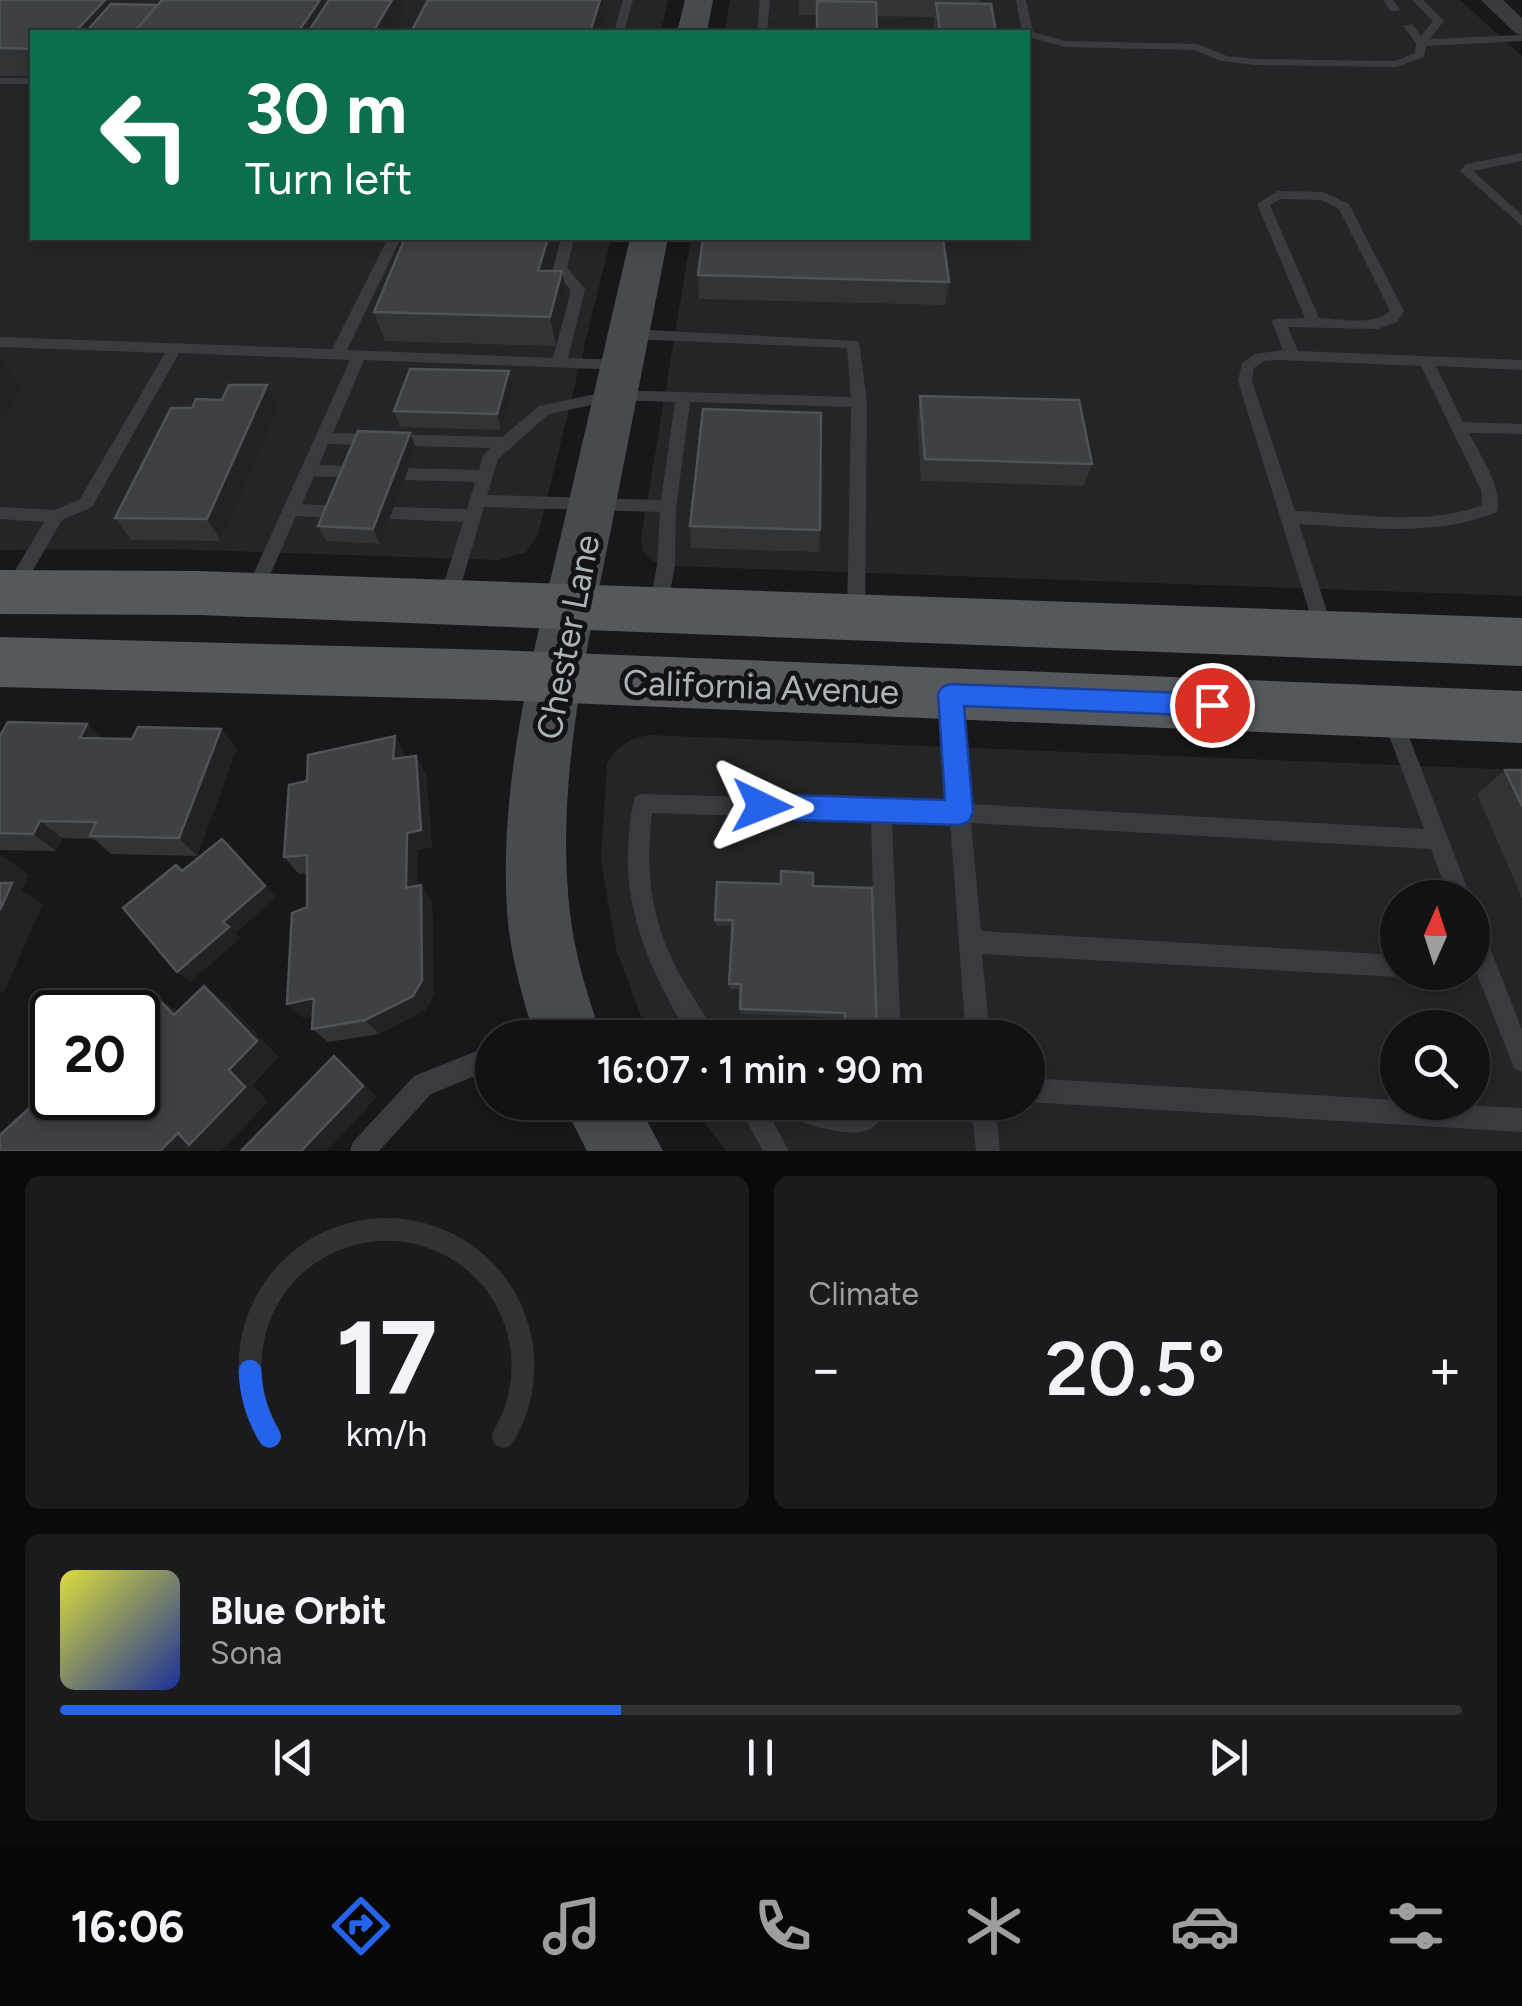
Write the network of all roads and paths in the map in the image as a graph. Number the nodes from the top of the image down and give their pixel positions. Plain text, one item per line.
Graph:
1 (628, 0) edge
2 (699, 0) edge
3 (766, 0) edge
4 (1021, 0) edge
5 (1417, 0) edge
6 (1491, 0) edge
7 (1408, 26) dead end
8 (1522, 29) edge
9 (620, 30) edge
10 (692, 30) edge
11 (762, 30) edge
12 (1027, 30) edge
13 (1030, 35) edge
14 (1522, 38) edge
15 (1420, 42) junction
16 (0, 80) edge
17 (30, 82) edge
18 (1522, 157) edge
19 (1516, 209) edge
20 (1522, 222) edge
21 (393, 240) edge
22 (567, 240) edge
23 (649, 240) edge
24 (1314, 322) junction
25 (0, 342) edge
26 (175, 348) junction
27 (337, 355) junction
28 (1292, 355) junction
29 (359, 356) junction
30 (1426, 361) junction
31 (559, 363) junction
32 (622, 365) junction
33 (1522, 365) edge
34 (683, 397) junction
35 (858, 402) junction
36 (1458, 427) junction
37 (1522, 429) edge
38 (323, 438) junction
39 (502, 443) junction
40 (308, 470) junction
41 (354, 472) edge
42 (406, 474) edge
43 (485, 476) junction
44 (593, 503) junction
45 (668, 506) junction
46 (476, 508) junction
47 (291, 510) junction
48 (338, 512) edge
49 (0, 513) edge
50 (391, 513) edge
51 (56, 516) junction
52 (1288, 517) junction
53 (6, 592) edge
54 (254, 595) junction
55 (447, 602) junction
56 (571, 607) junction
57 (658, 610) junction
58 (856, 618) junction
59 (1326, 636) junction
60 (1522, 642) edge
61 (0, 662) edge
62 (1522, 674) edge
63 (556, 678) junction
64 (950, 694) junction
65 (1390, 712) junction
66 (1522, 717) edge
67 (882, 810) junction
68 (960, 812) junction
69 (1438, 840) junction
70 (1453, 880) edge
71 (970, 942) junction
72 (1380, 965) edge
73 (1489, 990) edge
74 (556, 1020) edge
75 (694, 1020) edge
76 (888, 1020) edge
77 (976, 1020) edge
78 (1522, 1060) edge
79 (475, 1064) edge
80 (1045, 1091) edge
81 (759, 1120) edge
82 (985, 1120) edge
83 (1522, 1120) edge
84 (362, 1151) edge
85 (777, 1151) edge
86 (988, 1151) edge

1 - 9 lane
2 - 10 street
3 - 11 lane
4 - 12 lane
5 - 15 lane
6 - 8 street
7 - 15 lane
13 - 15 lane
14 - 15 lane
16 - 17 lane
18 - 19 lane
19 - 20 lane
21 - 27 lane
22 - 31 lane
23 - 32 street, Chester Lane
24 - 24 lane
24 - 28 lane
25 - 26 lane
26 - 27 lane
26 - 51 lane
27 - 29 lane
28 - 30 lane
28 - 52 lane
29 - 31 lane
29 - 38 lane
30 - 33 lane
30 - 36 lane
31 - 32 lane
32 - 34 lane
32 - 35 lane
32 - 39 lane
32 - 44 street, Chester Lane
34 - 35 lane
34 - 45 lane
35 - 58 lane
36 - 37 lane
36 - 52 lane
38 - 39 lane
38 - 40 lane
39 - 43 lane
40 - 41 lane
40 - 47 lane
42 - 43 lane
43 - 46 lane
44 - 45 lane
44 - 46 lane
44 - 56 street, Chester Lane
45 - 57 lane
46 - 50 lane
46 - 55 lane
47 - 48 lane
47 - 54 lane
49 - 51 lane
51 - 53 lane
52 - 59 lane
53 - 54 main road, California Avenue
54 - 55 main road, California Avenue
55 - 56 main road, California Avenue
56 - 57 main road, California Avenue
56 - 63 street, Chester Lane
57 - 58 main road, California Avenue
58 - 59 main road, California Avenue
59 - 60 main road, California Avenue
61 - 63 main road, California Avenue
62 - 65 main road
63 - 64 main road, California Avenue
63 - 74 street, Chester Lane
64 - 65 main road, California Avenue
64 - 68 lane
65 - 66 main road, California Avenue
65 - 69 lane
67 - 68 lane
67 - 75 lane
67 - 76 lane
68 - 69 lane
68 - 71 lane
69 - 70 lane
71 - 72 lane
71 - 77 lane
73 - 78 lane
79 - 84 lane
80 - 83 lane
81 - 85 lane
82 - 86 lane

